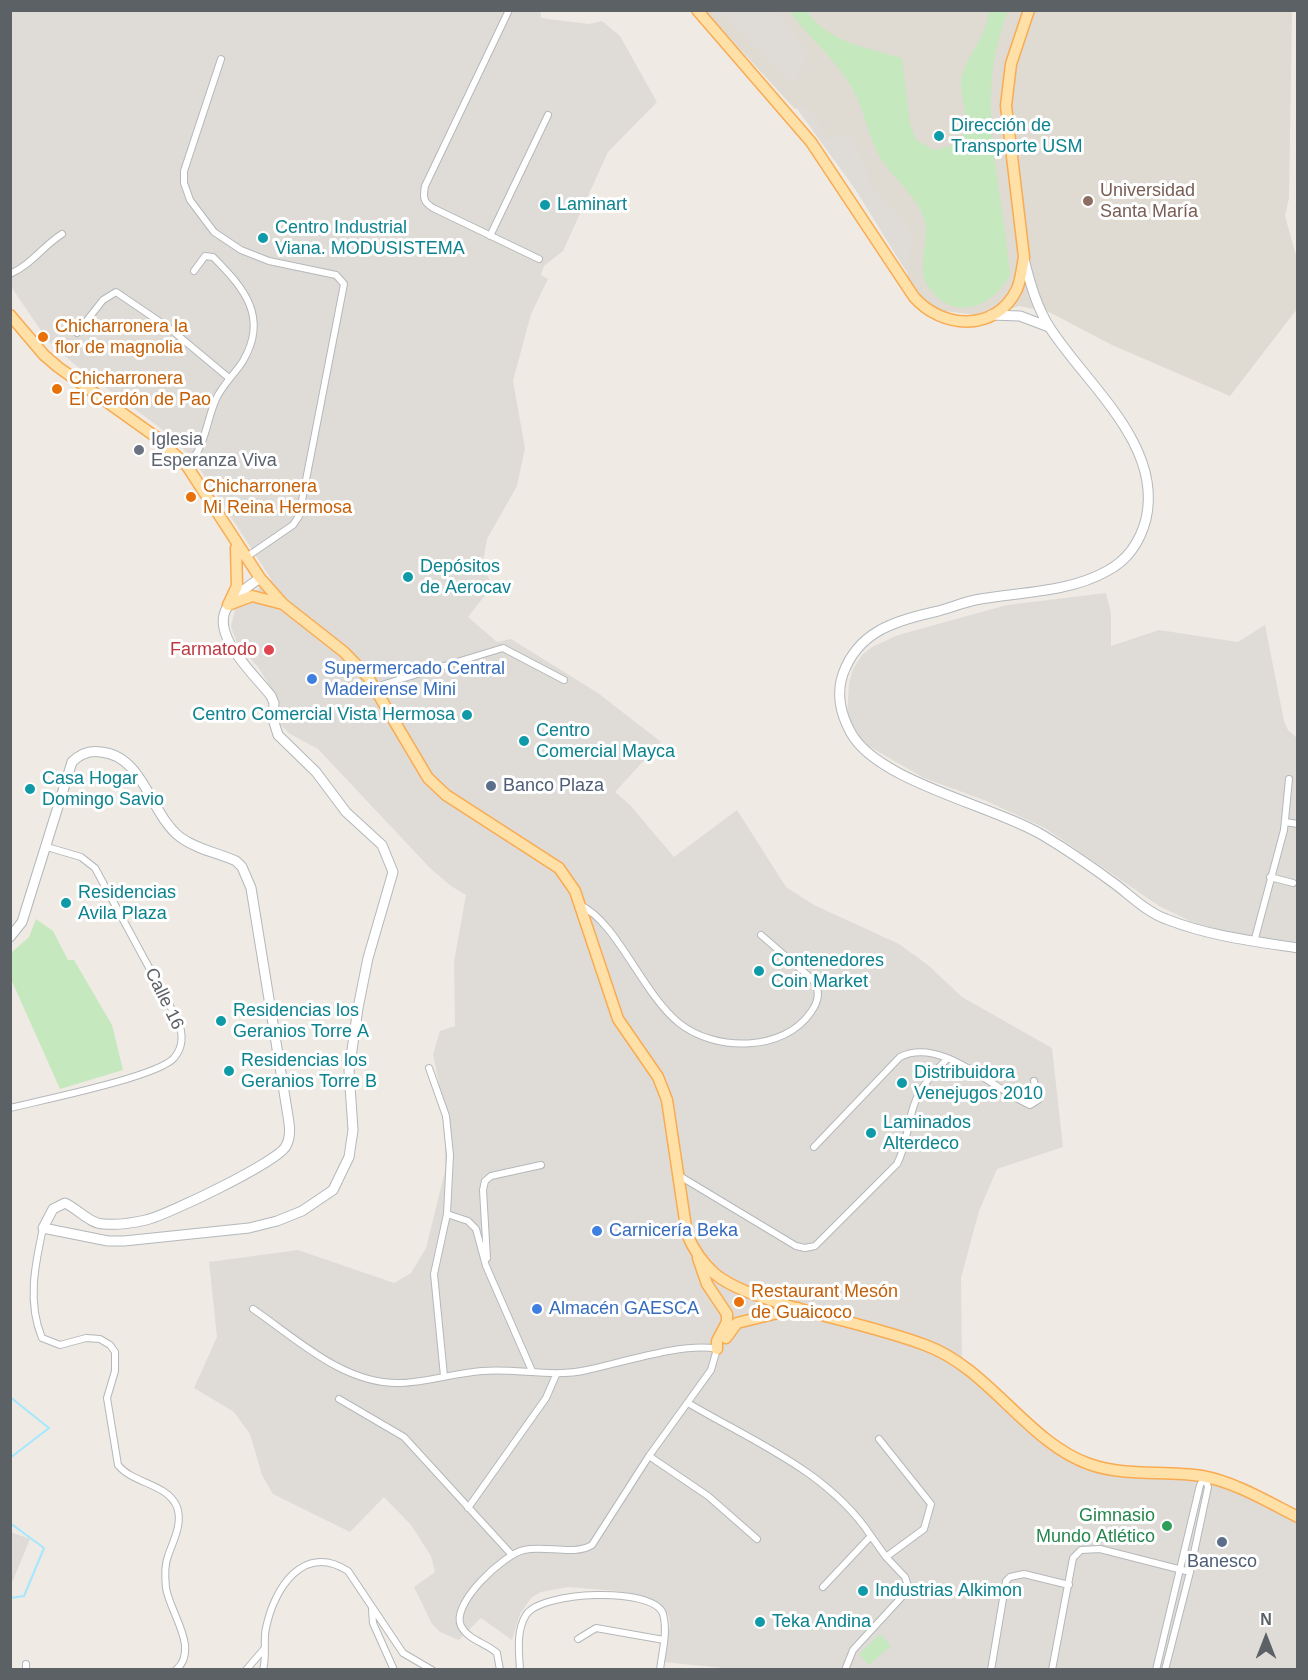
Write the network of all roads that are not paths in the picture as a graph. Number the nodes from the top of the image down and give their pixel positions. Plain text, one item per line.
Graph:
1 (509, 10) edge
2 (696, 10) edge
3 (1029, 10) edge
4 (221, 59) dead end
5 (548, 116) dead end
6 (62, 234) dead end
7 (490, 236) junction
8 (1024, 257) junction
9 (539, 259) dead end
10 (194, 271) dead end
11 (10, 274) edge
12 (10, 315) edge
13 (991, 315) junction
14 (1049, 327) junction
15 (77, 333) dead end
16 (229, 378) junction
17 (187, 466) junction
18 (236, 544) junction
19 (244, 558) junction
20 (260, 578) junction
21 (283, 604) junction
22 (228, 605) junction
23 (564, 680) dead end
24 (375, 687) junction
25 (1289, 779) dead end
26 (1285, 822) junction
27 (1298, 824) edge
28 (47, 847) junction
29 (1269, 877) junction
30 (1293, 883) dead end
31 (579, 905) junction
32 (762, 935) dead end
33 (10, 938) edge
34 (1254, 942) junction
35 (1298, 948) edge
36 (947, 1059) junction
37 (429, 1068) dead end
38 (1034, 1082) dead end
39 (10, 1108) edge
40 (814, 1147) dead end
41 (541, 1165) dead end
42 (678, 1174) junction
43 (447, 1214) junction
44 (43, 1228) junction
45 (698, 1254) junction
46 (487, 1270) junction
47 (798, 1308) junction
48 (253, 1309) dead end
49 (717, 1349) junction
50 (532, 1371) junction
51 (556, 1375) junction
52 (444, 1376) junction
53 (339, 1399) dead end
54 (688, 1403) junction
55 (879, 1438) dead end
56 (649, 1456) junction
57 (1205, 1477) junction
58 (468, 1508) junction
59 (1298, 1517) edge
60 (871, 1536) junction
61 (758, 1539) dead end
62 (511, 1554) junction
63 (886, 1557) junction
64 (1180, 1569) junction
65 (1190, 1572) junction
66 (1069, 1585) junction
67 (823, 1587) dead end
68 (372, 1609) junction
69 (578, 1639) dead end
70 (664, 1640) junction
71 (265, 1649) junction
72 (177, 1670) edge
73 (246, 1670) edge
74 (263, 1670) edge
75 (394, 1670) edge
76 (432, 1670) edge
77 (500, 1670) edge
78 (520, 1670) edge
79 (660, 1670) edge
80 (845, 1670) edge
81 (991, 1670) edge
82 (1052, 1670) edge
83 (1155, 1670) edge
84 (1165, 1670) edge

1 - 7 street
2 - 13 main road
3 - 8 main road
4 - 19 street
5 - 7 street
6 - 11 street
7 - 9 street
8 - 13 main road
8 - 14 street
10 - 16 street
12 - 17 main road
13 - 14 street
14 - 34 street
15 - 16 street
16 - 17 street
17 - 18 main road
18 - 19 main road
18 - 22 main road
19 - 20 main road
20 - 21 main road
20 - 22 street
21 - 22 main road
21 - 24 main road
22 - 44 street
23 - 24 street
24 - 31 main road
25 - 26 street
26 - 27 street
26 - 29 street
28 - 33 street
28 - 39 street, Calle 16
28 - 44 street
29 - 30 street
29 - 34 street
31 - 32 street
31 - 42 main road
34 - 35 street
36 - 38 street
36 - 40 street
36 - 42 street
37 - 43 street
41 - 46 street
42 - 45 main road
43 - 46 street
43 - 52 street
44 - 72 street
45 - 47 main road
45 - 49 main road
46 - 50 street
47 - 49 main road
47 - 57 main road
48 - 52 street
49 - 51 street
49 - 54 street
50 - 51 street
50 - 52 street
51 - 58 street
53 - 58 street
54 - 56 street
54 - 60 street
55 - 63 street
56 - 61 street
56 - 62 street
57 - 59 main road
57 - 64 street
57 - 65 street
58 - 62 street
60 - 63 street
60 - 67 street
62 - 77 street
63 - 80 street
64 - 65 street
64 - 66 street
64 - 83 street
65 - 84 street
66 - 81 street
66 - 82 street
68 - 71 street
68 - 75 street
68 - 76 street
69 - 70 street
70 - 78 street
70 - 79 street
71 - 73 street
71 - 74 street

